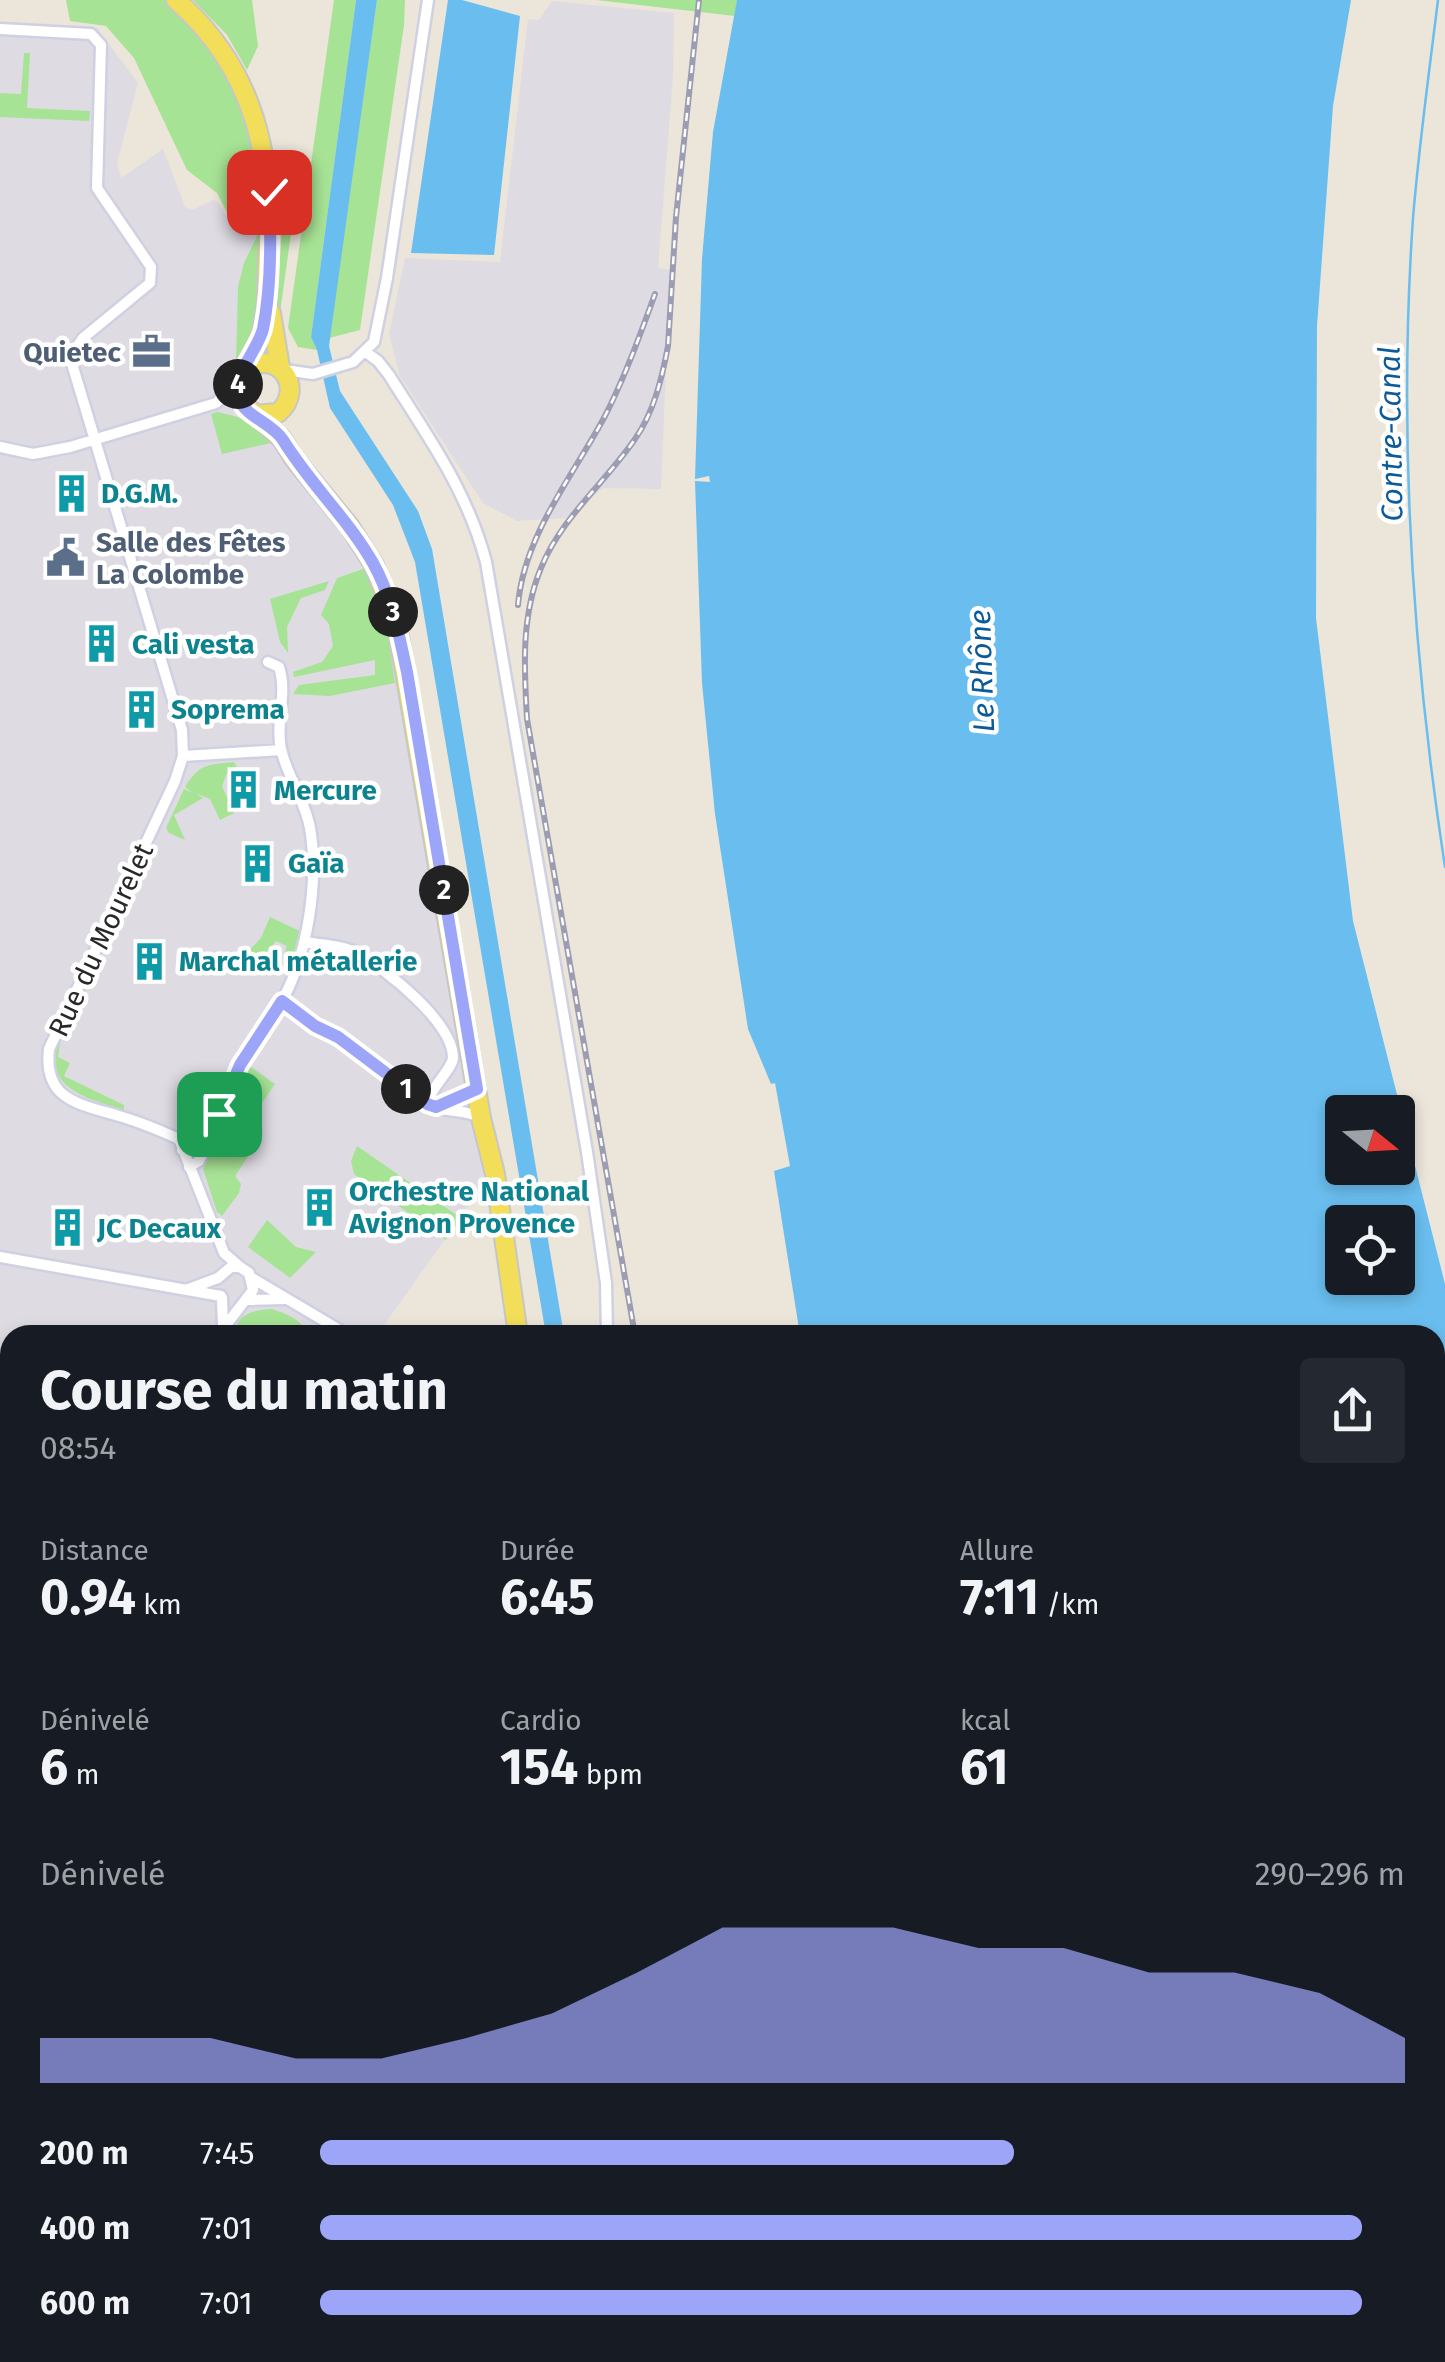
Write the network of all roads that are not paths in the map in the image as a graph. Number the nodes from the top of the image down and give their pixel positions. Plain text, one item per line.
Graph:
1 (176, 0) edge
2 (186, 0) edge
3 (428, 0) edge
4 (0, 28) edge
5 (269, 298) junction
6 (366, 353) junction
7 (282, 369) junction
8 (316, 373) junction
9 (242, 376) junction
10 (287, 401) junction
11 (216, 403) junction
12 (249, 411) junction
13 (282, 439) junction
14 (94, 440) junction
15 (0, 447) edge
16 (268, 662) dead end
17 (281, 750) junction
18 (183, 756) junction
19 (305, 942) junction
20 (282, 1001) junction
21 (477, 1089) junction
22 (431, 1106) junction
23 (219, 1114) junction
24 (481, 1118) junction
25 (210, 1140) junction
26 (180, 1144) junction
27 (189, 1167) junction
28 (224, 1254) junction
29 (0, 1257) edge
30 (240, 1267) junction
31 (221, 1274) junction
32 (252, 1278) junction
33 (185, 1290) junction
34 (221, 1297) junction
35 (290, 1299) junction
36 (244, 1301) junction
37 (222, 1325) edge
38 (227, 1325) edge
39 (332, 1325) edge
40 (517, 1325) edge
41 (607, 1325) edge

1 - 5 main road
2 - 5 main road
3 - 6 street
4 - 14 street
5 - 7 main road
5 - 9 main road
6 - 8 street
6 - 41 street
7 - 8 street
7 - 9 main road
7 - 10 main road
8 - 10 street
9 - 11 street
9 - 12 main road
10 - 12 main road
10 - 13 main road
11 - 12 street
11 - 14 street
12 - 13 main road
13 - 21 main road
14 - 15 street
14 - 18 street
16 - 17 street
17 - 18 street
17 - 19 street
18 - 26 street, Rue du Mourelet
19 - 20 street
19 - 22 street
20 - 22 street
20 - 23 street
21 - 22 street
21 - 24 main road
22 - 24 street
23 - 25 street
23 - 26 street
24 - 40 main road
25 - 26 street
25 - 27 street
26 - 27 street
27 - 28 street
28 - 30 street
28 - 31 street
29 - 33 street
30 - 31 street
30 - 32 street
31 - 33 street
31 - 34 street
32 - 35 street
32 - 36 street
33 - 34 street
34 - 36 street
34 - 37 street
35 - 36 street
35 - 39 street
36 - 38 street

